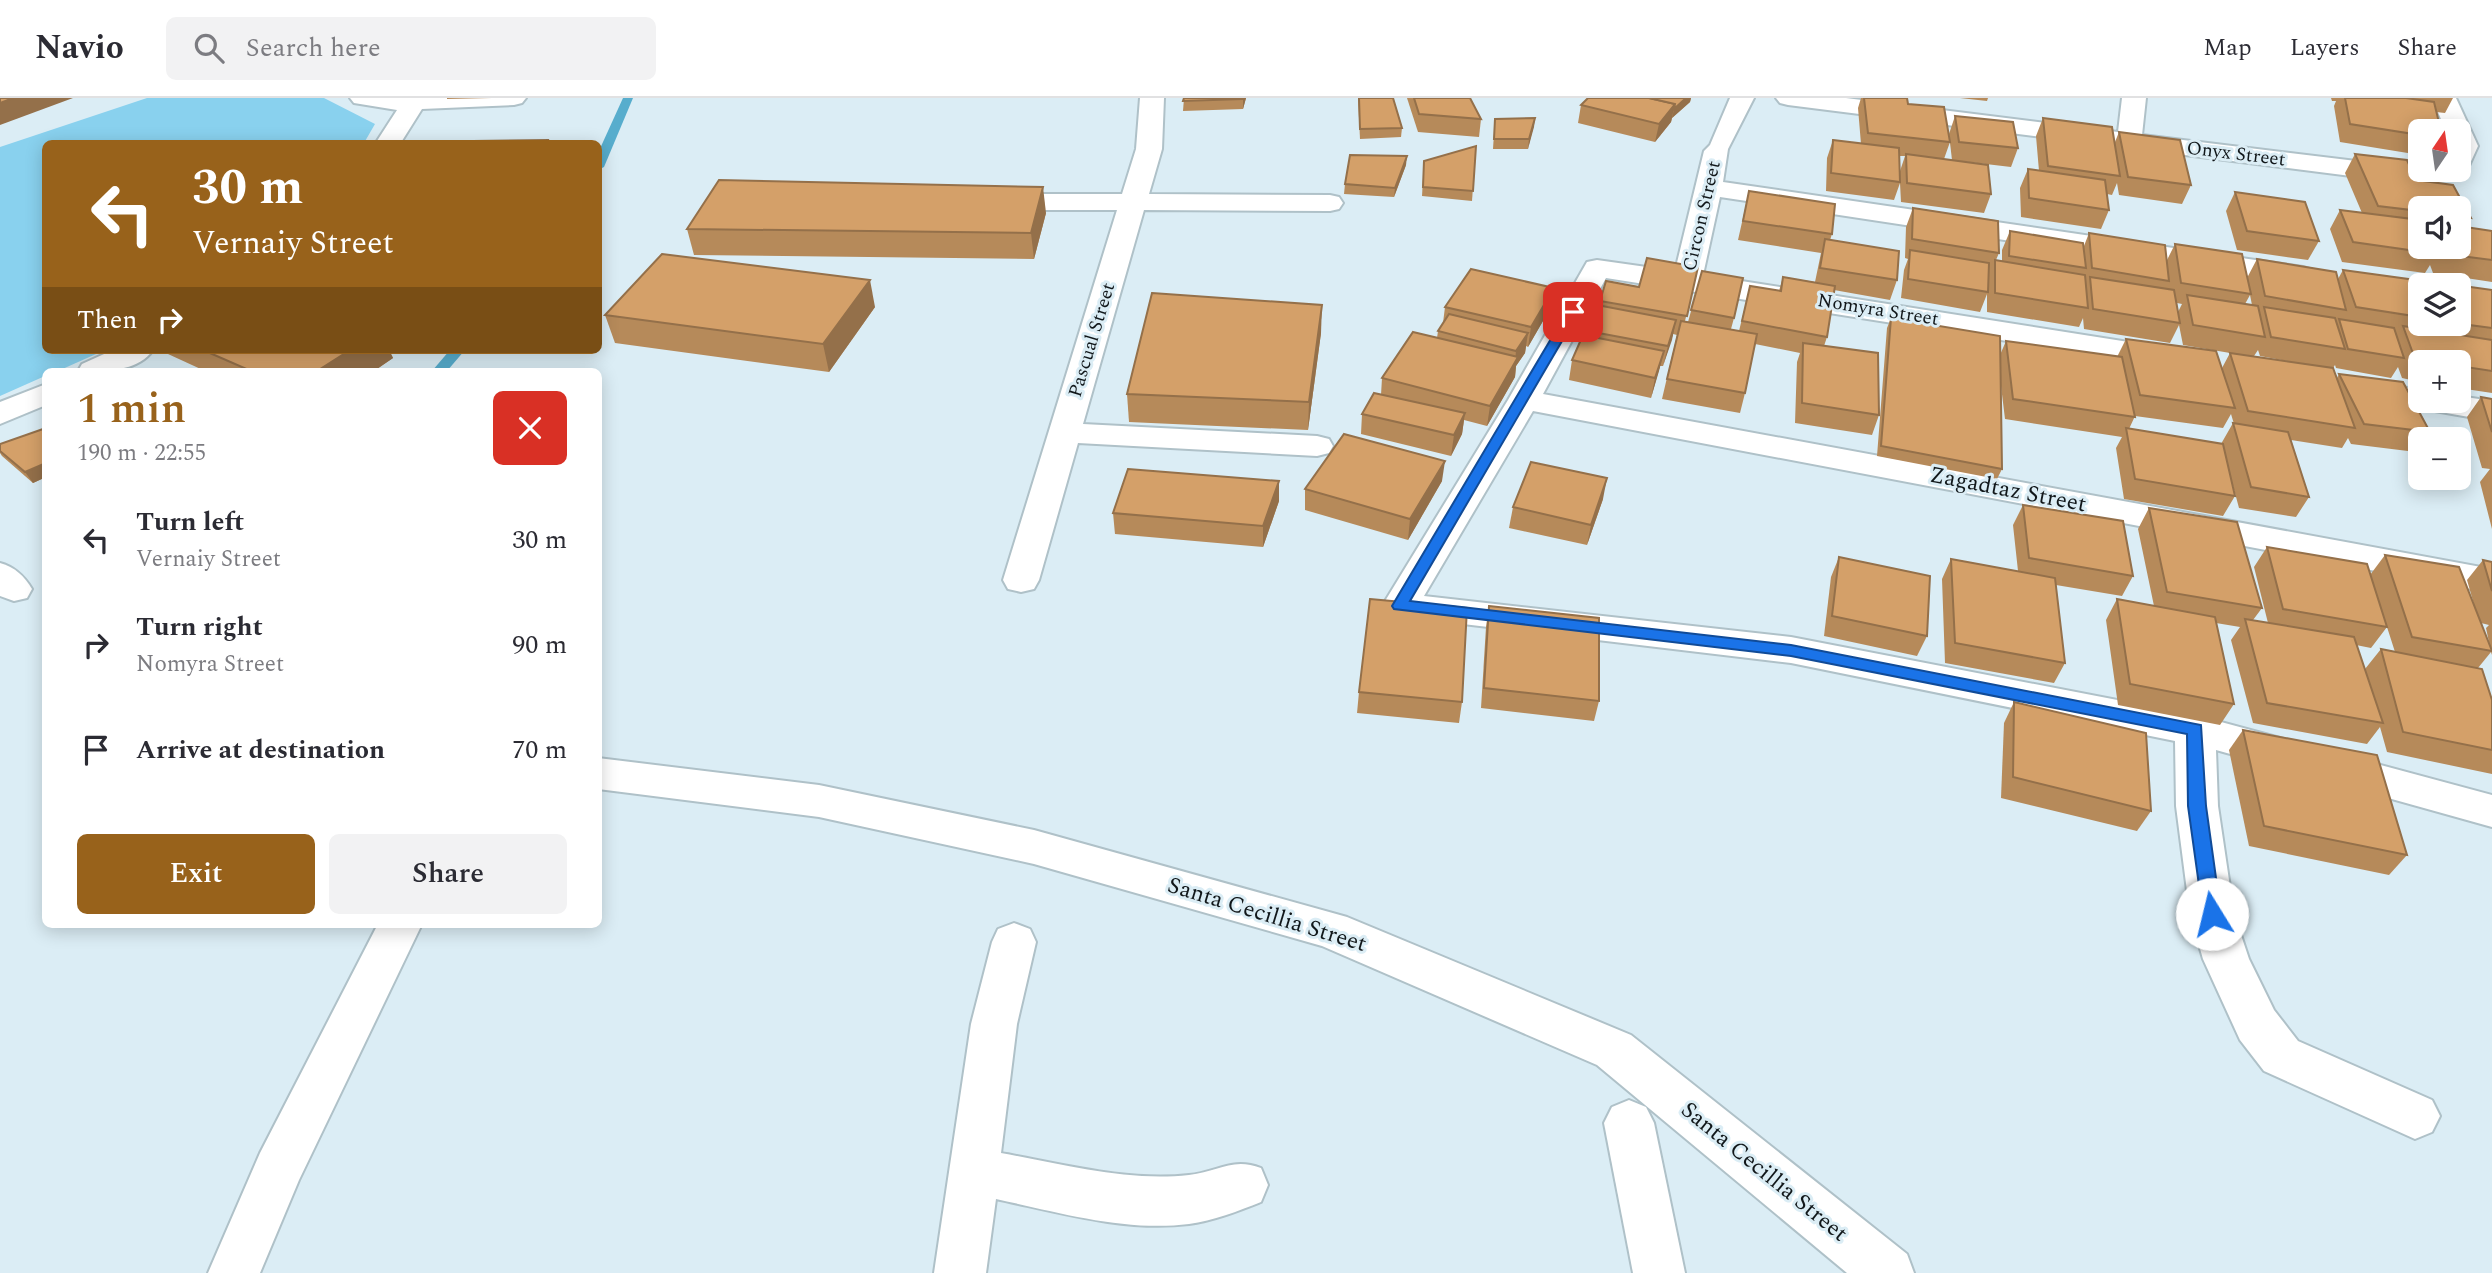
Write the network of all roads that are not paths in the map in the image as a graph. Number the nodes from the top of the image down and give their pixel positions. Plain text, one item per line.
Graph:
1 (362, 98) edge
2 (514, 98) edge
3 (1152, 98) edge
4 (1742, 98) edge
5 (1788, 98) edge
6 (2134, 98) edge
7 (2444, 98) edge
8 (416, 100) edge
9 (2453, 119) edge
10 (390, 140) edge
11 (2129, 141) junction
12 (2408, 175) edge
13 (1707, 187) junction
14 (968, 202) edge
15 (1330, 203) dead end
16 (1133, 204) junction
17 (2324, 279) edge
18 (1687, 281) junction
19 (129, 354) edge
20 (2200, 363) edge
21 (99, 368) edge
22 (2338, 386) edge
23 (42, 395) edge
24 (2408, 398) edge
25 (1524, 400) junction
26 (2471, 408) edge
27 (2492, 411) edge
28 (0, 414) edge
29 (1064, 433) junction
30 (1317, 446) dead end
31 (1021, 580) dead end
32 (2492, 581) edge
33 (2195, 730) junction
34 (602, 774) edge
35 (2492, 811) edge
36 (398, 928) edge
37 (1014, 942) dead end
38 (2415, 1116) dead end
39 (1629, 1123) dead end
40 (972, 1171) junction
41 (1242, 1185) dead end
42 (234, 1273) edge
43 (960, 1273) edge
44 (1659, 1273) edge
45 (1888, 1273) edge

1 - 8 street
2 - 8 street
3 - 16 street, Pascual Street
4 - 13 street, Circon Street
5 - 11 street, Onyx Street
6 - 11 street
7 - 9 street
8 - 10 street
11 - 12 street, Onyx Street
13 - 17 street
13 - 18 street, Circon Street
14 - 16 street
15 - 16 street
16 - 29 street, Pascual Street
18 - 20 street, Nomyra Street
18 - 25 street, Nomyra Street
19 - 21 street
22 - 24 street
23 - 28 street
25 - 32 street, Zagadtaz Street
25 - 33 street, Nomyra Street
26 - 27 street
29 - 30 street
29 - 31 street, Pascual Street
33 - 35 street
33 - 38 street
34 - 45 street, Santa Cecillia Street
36 - 42 street
37 - 40 street
39 - 44 street
40 - 41 street
40 - 43 street

